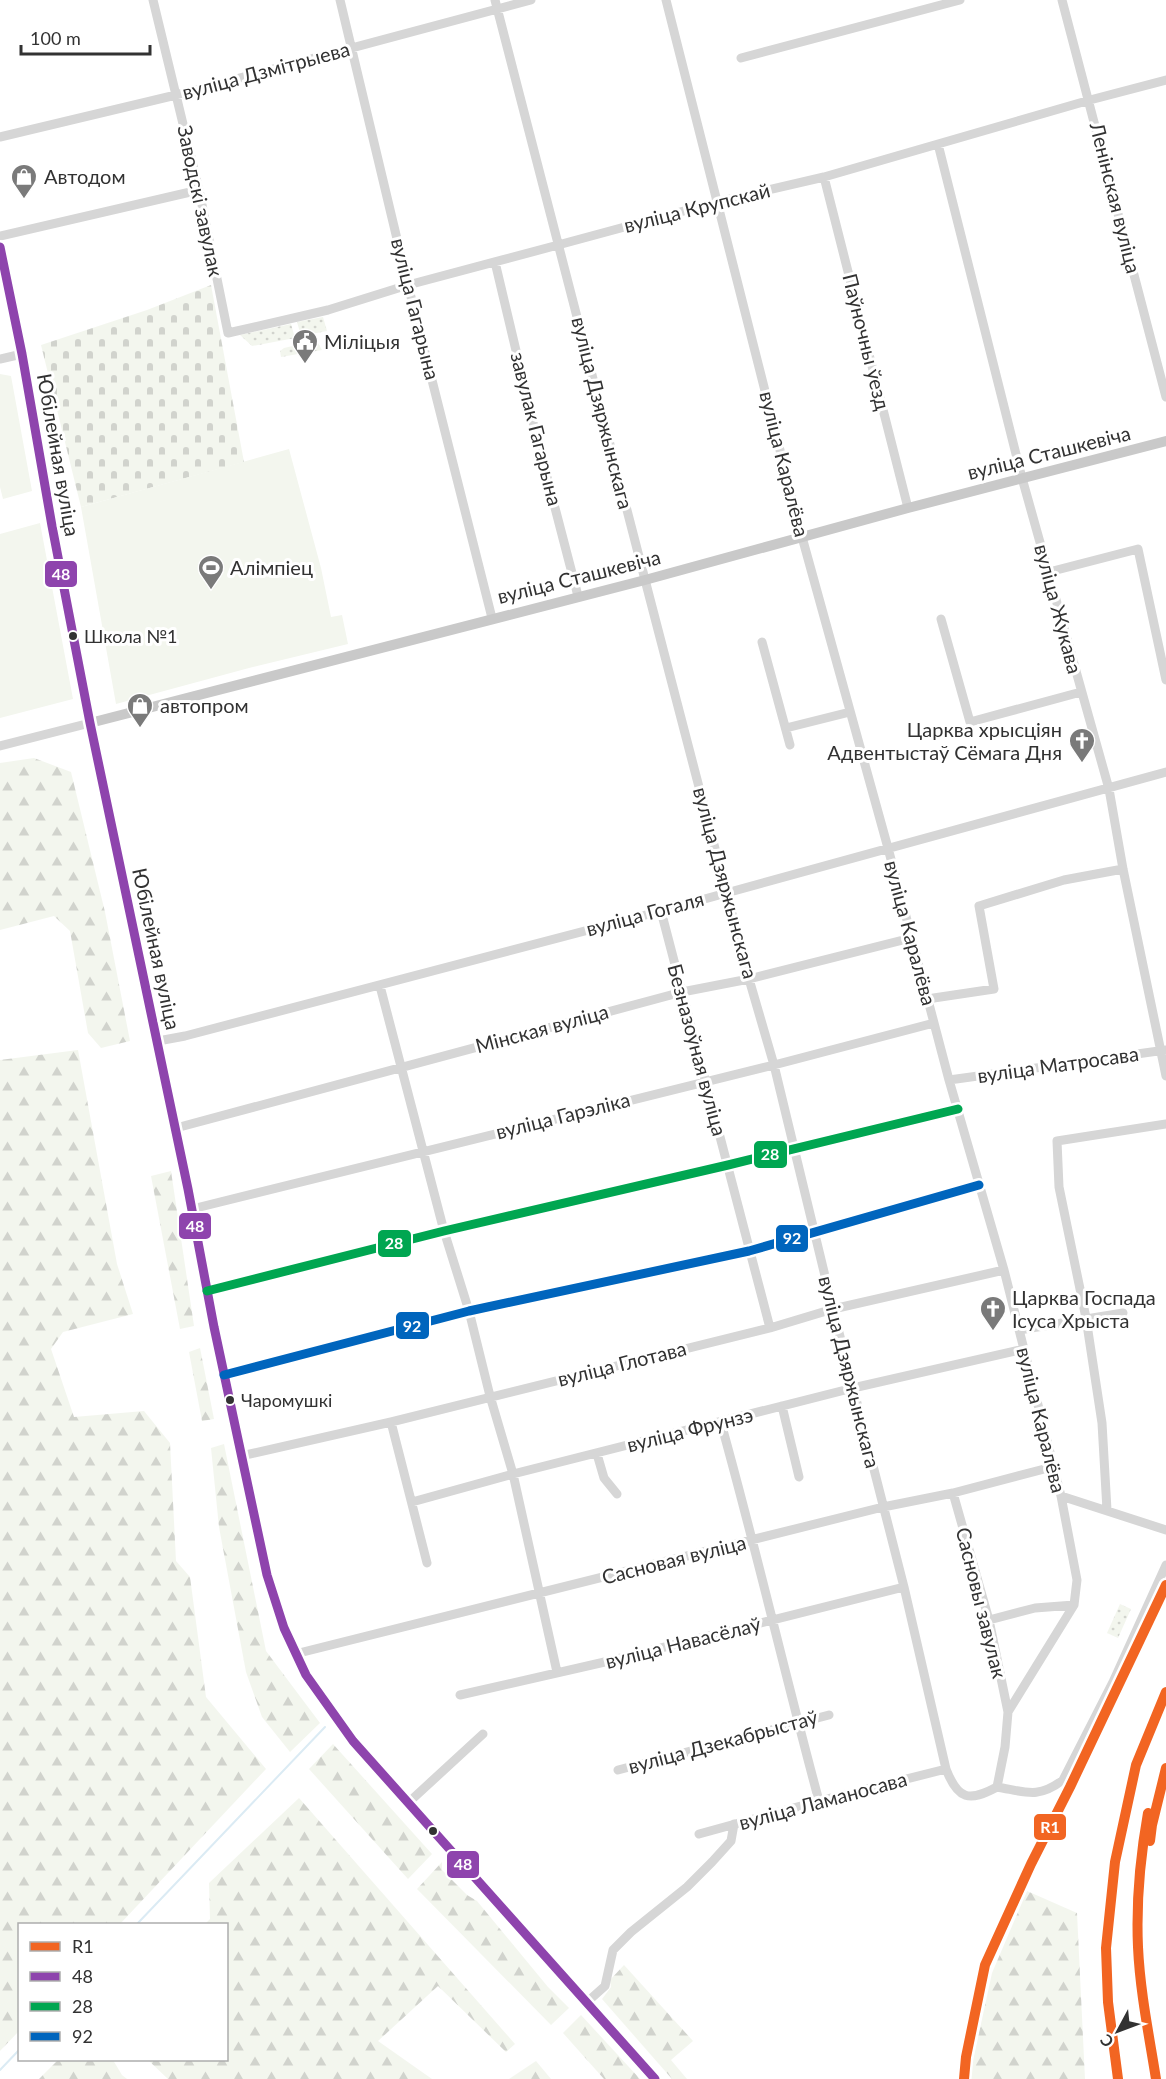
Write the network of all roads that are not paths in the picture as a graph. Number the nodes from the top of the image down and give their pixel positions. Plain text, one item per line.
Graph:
1 (153, 0) edge
2 (340, 0) edge
3 (531, 0) edge
4 (666, 0) edge
5 (960, 0) edge
6 (1062, 0) edge
7 (496, 5) edge
8 (351, 48) junction
9 (741, 58) dead end
10 (1166, 80) edge
11 (176, 95) junction
12 (1090, 100) junction
13 (0, 137) edge
14 (938, 144) junction
15 (824, 177) junction
16 (199, 190) junction
17 (717, 202) junction
18 (0, 236) edge
19 (558, 244) junction
20 (0, 247) edge
21 (495, 262) junction
22 (408, 285) junction
23 (228, 333) joint
24 (22, 354) junction
25 (0, 359) edge
26 (1166, 397) edge
27 (1166, 441) edge
28 (1022, 478) junction
29 (908, 508) junction
30 (802, 537) junction
31 (1049, 572) junction
32 (645, 580) junction
33 (578, 596) junction
34 (492, 618) junction
35 (942, 619) dead end
36 (762, 642) dead end
37 (1166, 680) edge
38 (1080, 692) junction
39 (850, 712) junction
40 (90, 723) junction
41 (786, 728) junction
42 (790, 745) dead end
43 (0, 746) edge
44 (1166, 772) edge
45 (1108, 789) junction
46 (888, 848) junction
47 (1123, 869) junction
48 (728, 892) junction
49 (661, 911) junction
50 (911, 938) junction
51 (749, 979) junction
52 (380, 986) junction
53 (682, 992) junction
54 (927, 999) junction
55 (934, 1023) junction
56 (158, 1041) junction
57 (1163, 1050) edge
58 (774, 1065) junction
59 (399, 1067) junction
60 (1166, 1076) edge
61 (949, 1080) junction
62 (706, 1082) junction
63 (958, 1109) junction
64 (1166, 1124) edge
65 (176, 1128) junction
66 (795, 1148) junction
67 (422, 1150) junction
68 (728, 1165) junction
69 (979, 1185) junction
70 (192, 1209) junction
71 (444, 1232) junction
72 (815, 1233) junction
73 (749, 1251) junction
74 (1004, 1270) junction
75 (207, 1291) junction
76 (833, 1309) junction
77 (469, 1311) junction
78 (1124, 1313) dead end
79 (1086, 1318) junction
80 (770, 1328) junction
81 (1019, 1330) junction
82 (1024, 1349) junction
83 (224, 1375) junction
84 (853, 1388) junction
85 (490, 1396) junction
86 (782, 1406) junction
87 (391, 1422) junction
88 (721, 1423) junction
89 (597, 1454) junction
90 (241, 1456) junction
91 (1052, 1467) junction
92 (513, 1474) junction
93 (799, 1477) dead end
94 (953, 1493) junction
95 (617, 1494) dead end
96 (1061, 1496) junction
97 (412, 1502) junction
98 (883, 1507) junction
99 (1107, 1510) junction
100 (1166, 1530) edge
101 (753, 1540) junction
102 (427, 1563) dead end
103 (1166, 1565) edge
104 (904, 1587) junction
105 (541, 1593) junction
106 (1074, 1605) junction
107 (989, 1620) junction
108 (773, 1621) junction
109 (295, 1654) junction
110 (557, 1672) junction
111 (460, 1695) dead end
112 (1008, 1712) junction
113 (829, 1715) dead end
114 (797, 1722) junction
115 (483, 1734) dead end
116 (946, 1769) junction
117 (618, 1770) dead end
118 (997, 1787) junction
119 (819, 1801) junction
120 (408, 1803) junction
121 (734, 1824) junction
122 (699, 1834) dead end
123 (586, 2003) junction
124 (655, 2079) edge

1 - 11 street, Заводскі завулак
2 - 8 street, вуліца Гагарына
3 - 7 street, вуліца Дзмітрыева
4 - 17 street, вуліца Каралёва
5 - 9 street
6 - 12 street, Ленінская вуліца
7 - 8 street, вуліца Дзмітрыева
7 - 19 street, вуліца Дзяржынскага
8 - 11 street, вуліца Дзмітрыева
8 - 22 street, вуліца Гагарына
10 - 12 street, вуліца Крупскай
11 - 13 street, вуліца Дзмітрыева
11 - 16 street, Заводскі завулак
12 - 14 street, вуліца Крупскай
12 - 26 street, Ленінская вуліца
14 - 15 street, вуліца Крупскай
14 - 28 street, вуліца Жукава
15 - 17 street, вуліца Крупскай
15 - 29 street, Паўночны ўезд
16 - 18 street
16 - 23 street, Заводскі завулак
17 - 19 street, вуліца Крупскай
17 - 30 street, вуліца Каралёва
19 - 21 street, вуліца Крупскай
19 - 32 street, вуліца Дзяржынскага
20 - 24 main road, Юбілейная вуліца
21 - 22 street, вуліца Крупскай
21 - 33 street, завулак Гагарына
22 - 23 street, вуліца Крупскай
22 - 34 street, вуліца Гагарына
24 - 25 street
24 - 40 main road, Юбілейная вуліца
27 - 28 main road, вуліца Сташкевіча
28 - 29 main road, вуліца Сташкевіча
28 - 31 street, вуліца Жукава
29 - 30 main road, вуліца Сташкевіча
30 - 32 main road, вуліца Сташкевіча
30 - 39 street, вуліца Каралёва
31 - 37 street
31 - 38 street, вуліца Жукава
32 - 33 main road, вуліца Сташкевіча
32 - 48 street, вуліца Дзяржынскага
33 - 34 main road, вуліца Сташкевіча
34 - 40 main road, вуліца Сташкевіча
35 - 38 street
36 - 41 street
38 - 45 street, вуліца Жукава
39 - 41 street
39 - 46 street, вуліца Каралёва
40 - 43 street, вуліца Сташкевіча
40 - 56 main road, Юбілейная вуліца
41 - 42 street
44 - 45 street, вуліца Гогаля
45 - 46 street, вуліца Гогаля
45 - 47 street, вуліца Жукава
46 - 48 street, вуліца Гогаля
46 - 50 street, вуліца Каралёва
47 - 54 street
47 - 57 street, вуліца Жукава
48 - 49 street, вуліца Гогаля
48 - 51 street, вуліца Дзяржынскага
49 - 52 street, вуліца Гогаля
49 - 53 street, Безназоўная вуліца
50 - 51 street, Мінская вуліца
50 - 54 street, вуліца Каралёва
51 - 53 street, Мінская вуліца
51 - 58 street, вуліца Дзяржынскага
52 - 56 street, вуліца Гогаля
52 - 59 street
53 - 59 street, Мінская вуліца
53 - 62 street, Безназоўная вуліца
54 - 55 street, вуліца Каралёва
55 - 58 street, вуліца Гарэліка
55 - 61 street, вуліца Каралёва
56 - 65 main road, Юбілейная вуліца
57 - 60 street, вуліца Жукава
57 - 61 street, вуліца Матросава
58 - 62 street, вуліца Гарэліка
58 - 66 street, вуліца Дзяржынскага
59 - 65 street, Мінская вуліца
59 - 67 street
61 - 63 street, вуліца Каралёва
62 - 67 street, вуліца Гарэліка
62 - 68 street, Безназоўная вуліца
63 - 66 street
63 - 69 street, вуліца Каралёва
64 - 79 street
65 - 70 main road, Юбілейная вуліца
66 - 68 street
66 - 72 street, вуліца Дзяржынскага
67 - 70 street, вуліца Гарэліка
67 - 71 street
68 - 71 street
68 - 73 street, Безназоўная вуліца
69 - 72 street
69 - 74 street, вуліца Каралёва
70 - 75 main road, Юбілейная вуліца
71 - 75 street
71 - 77 street
72 - 73 street
72 - 76 street, вуліца Дзяржынскага
73 - 77 street
73 - 80 street, Безназоўная вуліца
74 - 76 street, вуліца Глотава
74 - 81 street, вуліца Каралёва
75 - 83 main road, Юбілейная вуліца
76 - 80 street, вуліца Глотава
76 - 84 street, вуліца Дзяржынскага
77 - 83 street
77 - 85 street
78 - 79 street
79 - 81 street
79 - 99 street
80 - 85 street, вуліца Глотава
81 - 82 street, вуліца Каралёва
82 - 84 street, вуліца Фрунзэ
82 - 91 street, вуліца Каралёва
83 - 90 main road, Юбілейная вуліца
84 - 86 street, вуліца Фрунзэ
84 - 98 street, вуліца Дзяржынскага
85 - 87 street, вуліца Глотава
85 - 92 street
86 - 88 street, вуліца Фрунзэ
86 - 93 street
87 - 90 street, вуліца Глотава
87 - 97 street
88 - 89 street, вуліца Фрунзэ
88 - 101 street
89 - 92 street, вуліца Фрунзэ
89 - 95 street
90 - 109 main road, Юбілейная вуліца
91 - 94 street, Сасновая вуліца
91 - 96 street, вуліца Каралёва
92 - 97 street, вуліца Фрунзэ
92 - 105 street
94 - 98 street, Сасновая вуліца
94 - 107 street, Сасновы завулак
96 - 99 street
96 - 106 street, вуліца Каралёва
97 - 102 street
98 - 101 street, Сасновая вуліца
98 - 104 street, вуліца Дзяржынскага
99 - 100 street
101 - 105 street, Сасновая вуліца
101 - 108 street
103 - 118 street
104 - 108 street, вуліца Навасёлаў
104 - 116 street, вуліца Дзяржынскага
105 - 109 street, Сасновая вуліца
105 - 110 street
106 - 107 street
106 - 112 street, вуліца Каралёва
107 - 112 street, Сасновы завулак
108 - 110 street, вуліца Навасёлаў
108 - 114 street
109 - 120 main road, Юбілейная вуліца
110 - 111 street, вуліца Навасёлаў
112 - 118 street, вуліца Каралёва
113 - 114 street, вуліца Дзекабрыстаў
114 - 117 street, вуліца Дзекабрыстаў
114 - 119 street
115 - 120 street
116 - 118 street
116 - 119 street, вуліца Ламаносава
119 - 121 street, вуліца Ламаносава
120 - 123 main road, Юбілейная вуліца
121 - 122 street, вуліца Ламаносава
121 - 123 street
123 - 124 main road, Юбілейная вуліца

